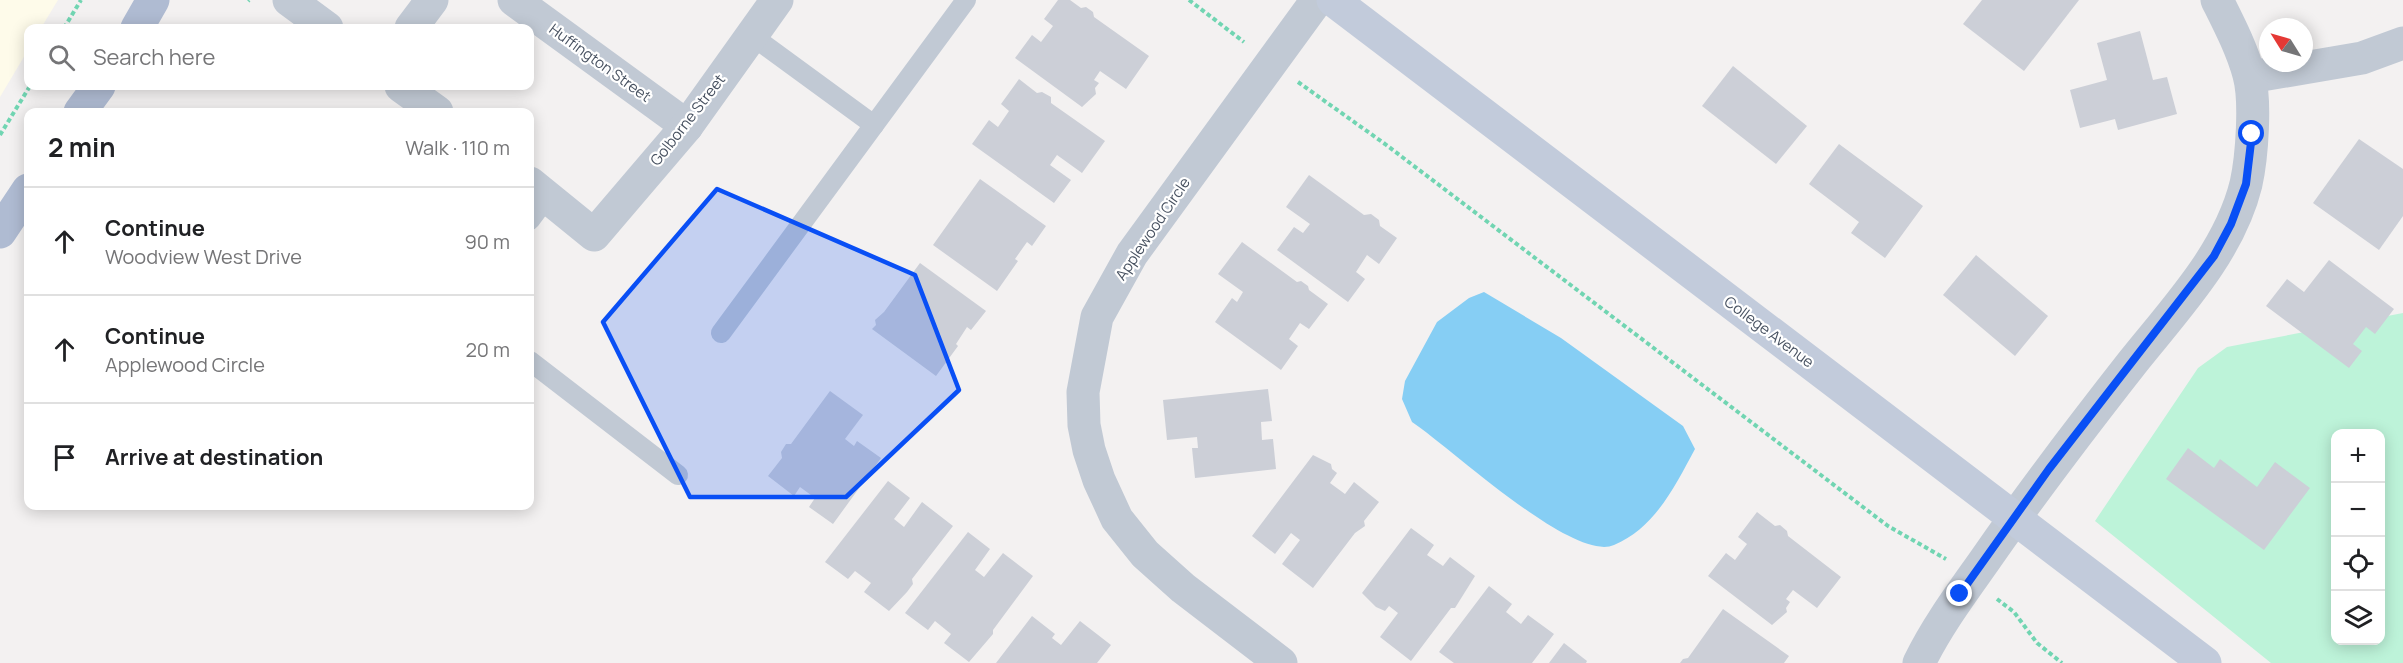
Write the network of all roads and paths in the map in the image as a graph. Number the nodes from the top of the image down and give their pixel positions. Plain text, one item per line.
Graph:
1 (81, 0) edge
2 (289, 0) edge
3 (432, 0) edge
4 (514, 0) edge
5 (777, 0) edge
6 (966, 0) edge
7 (1189, 0) edge
8 (1317, 0) edge
9 (1333, 0) edge
10 (2217, 0) edge
11 (66, 24) edge
12 (322, 24) edge
13 (414, 24) edge
14 (751, 35) junction
15 (2403, 43) edge
16 (1246, 44) dead end
17 (1289, 76) dead end
18 (2250, 77) junction
19 (28, 90) edge
20 (96, 90) edge
21 (407, 90) edge
22 (83, 108) edge
23 (431, 108) edge
24 (874, 125) junction
25 (687, 126) junction
26 (0, 135) edge
27 (24, 196) edge
28 (535, 200) edge
29 (0, 232) edge
30 (721, 333) dead end
31 (534, 364) edge
32 (678, 475) dead end
33 (2014, 518) junction
34 (1972, 578) junction
35 (1281, 663) edge
36 (1919, 663) edge
37 (2062, 663) edge
38 (2205, 663) edge

1 - 11 path
2 - 12 street
3 - 13 street
4 - 25 street, Huffington Street
5 - 14 street, Golborne Street
6 - 24 lane
7 - 16 path
8 - 35 street, Applewood Circle
9 - 33 main road, College Avenue
10 - 18 street
14 - 24 lane
14 - 25 street, Golborne Street
15 - 18 street
17 - 34 path
18 - 33 street
19 - 26 path
20 - 22 main road
21 - 23 street
24 - 30 lane
25 - 28 street, Golborne Street
27 - 29 main road
31 - 32 lane
33 - 34 street
33 - 38 main road, College Avenue
34 - 36 street
34 - 37 path

